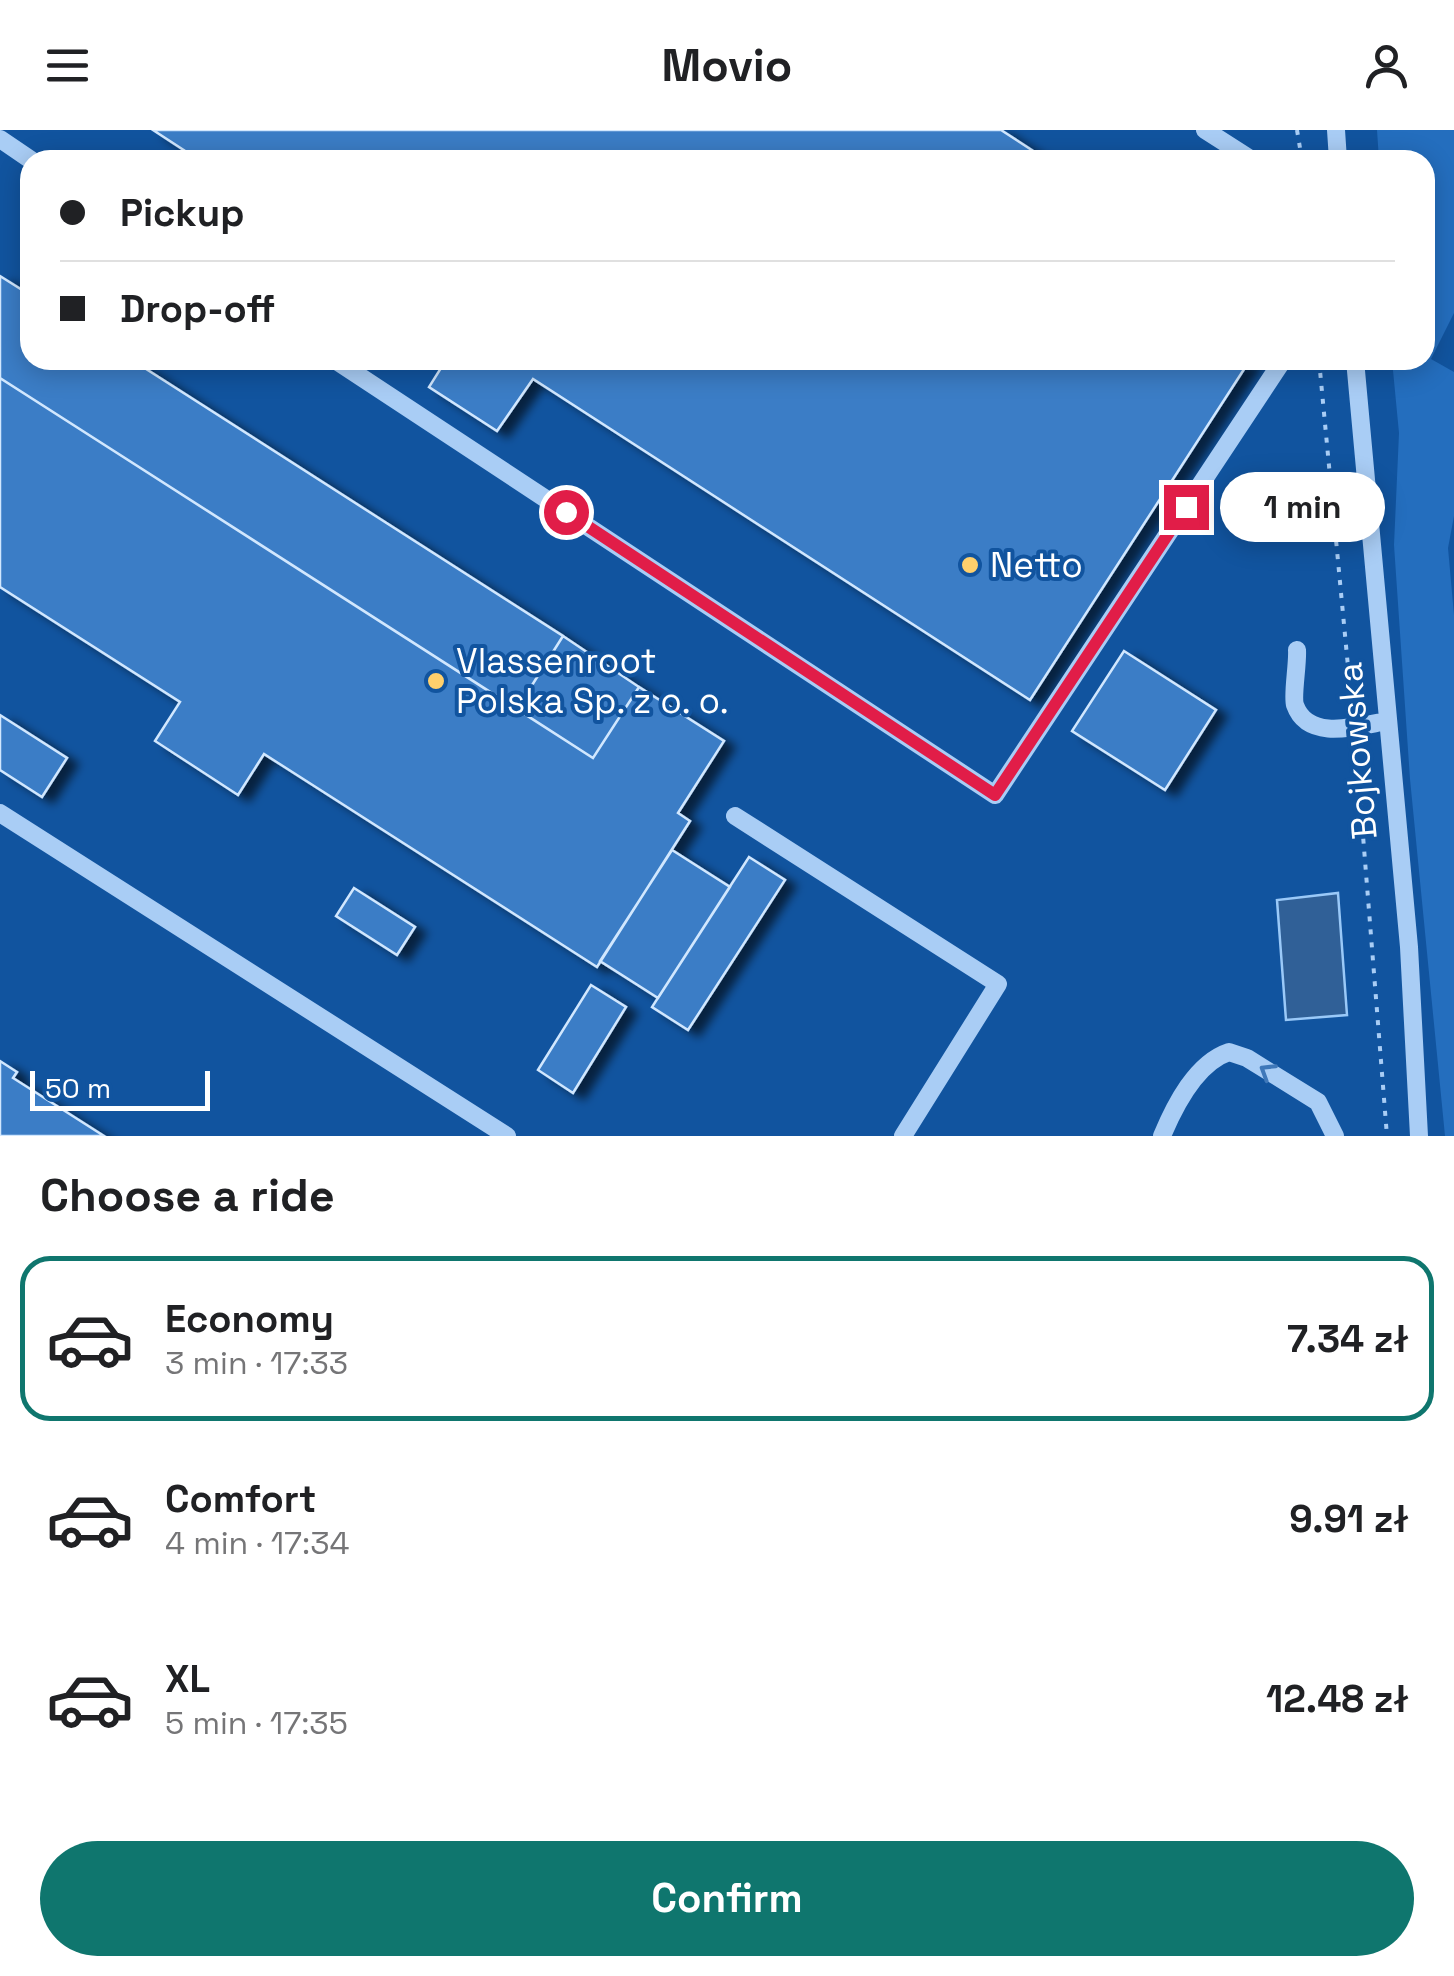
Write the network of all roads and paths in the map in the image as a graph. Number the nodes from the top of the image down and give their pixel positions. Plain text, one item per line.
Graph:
1 (1205, 130) edge
2 (1326, 130) edge
3 (1337, 146) edge
4 (1236, 150) edge
5 (350, 370) edge
6 (1278, 370) edge
7 (1356, 370) edge
8 (1297, 650) dead end
9 (1387, 722) junction
10 (0, 813) edge
11 (735, 816) dead end
12 (507, 1136) edge
13 (904, 1136) edge
14 (1162, 1136) edge
15 (1335, 1136) edge
16 (1419, 1136) edge

1 - 4 street
2 - 3 street
5 - 6 street
7 - 9 street, Bojkowska
8 - 9 street
9 - 16 street, Bojkowska
10 - 12 street
11 - 13 street
15 -> 14 street

